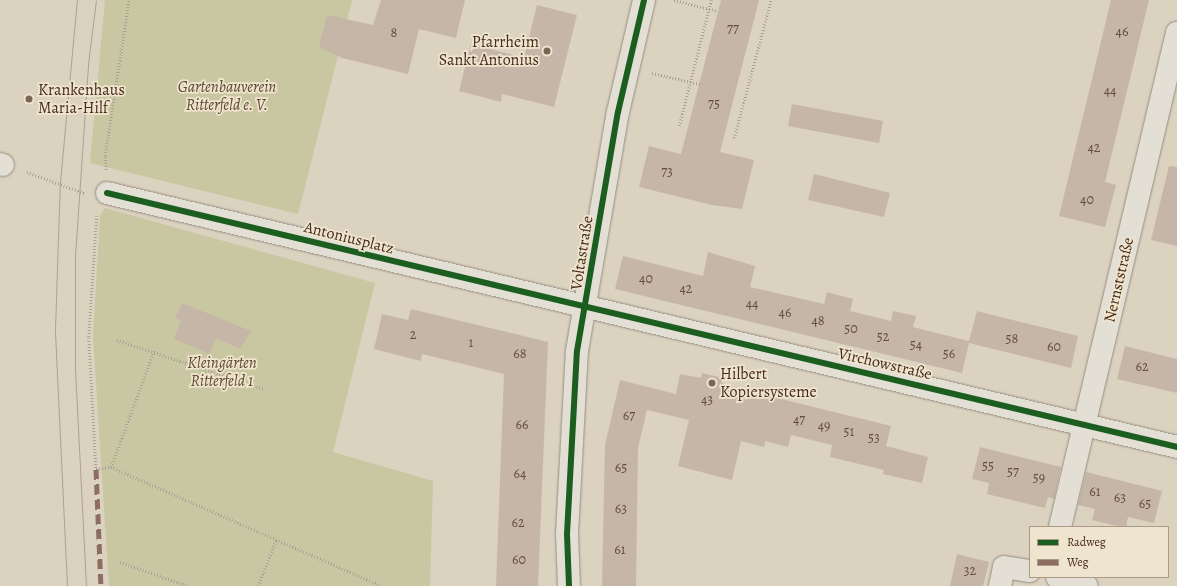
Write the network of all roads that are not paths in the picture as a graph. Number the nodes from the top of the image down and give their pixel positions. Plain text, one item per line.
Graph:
1 (644, 0) edge
2 (1177, 33) edge
3 (103, 194) road end
4 (586, 309) junction
5 (1085, 423) junction
6 (1177, 447) edge
7 (1060, 526) edge
8 (1029, 571) edge
9 (1060, 578) edge
10 (569, 586) edge
11 (1000, 586) edge
12 (1087, 586) edge

1 - 4 street, Voltastraße
2 - 5 street, Nernststraße
3 - 4 street, Antoniusplatz
4 - 5 street, Virchowstraße
4 - 10 street, Voltastraße
5 - 6 street, Virchowstraße
5 - 7 street, Nernststraße
8 - 11 street
9 - 12 street

